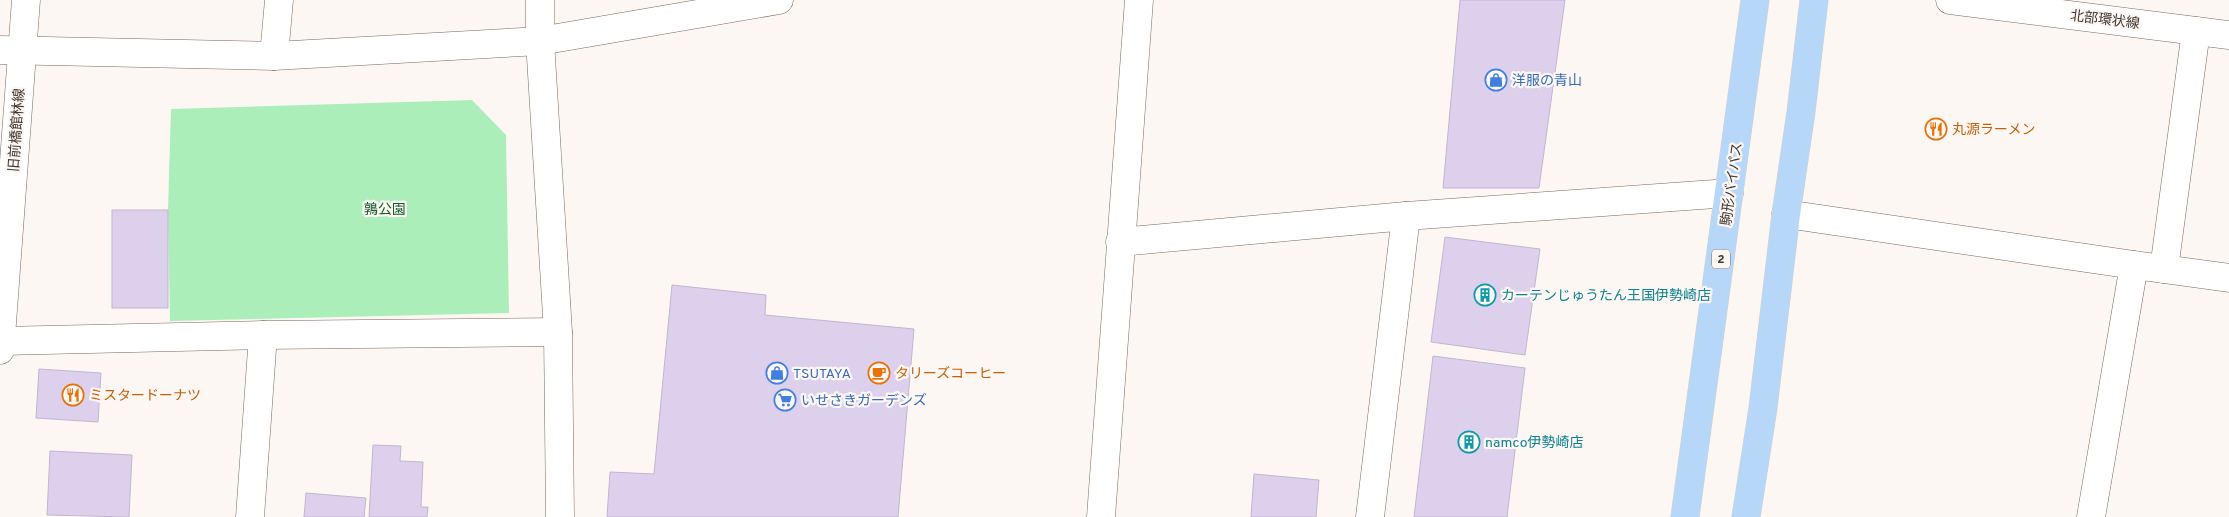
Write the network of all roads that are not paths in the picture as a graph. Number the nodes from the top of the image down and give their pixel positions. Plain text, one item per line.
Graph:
1 (26, 0) edge
2 (279, 0) edge
3 (540, 0) edge
4 (779, 0) edge
5 (1139, 0) edge
6 (1755, 0) edge
7 (1814, 0) edge
8 (1950, 0) edge
9 (2196, 31) junction
10 (2229, 35) edge
11 (540, 41) junction
12 (11, 51) edge
13 (274, 56) junction
14 (1729, 193) junction
15 (1786, 214) junction
16 (1406, 216) junction
17 (1120, 242) junction
18 (2134, 265) junction
19 (2164, 269) junction
20 (2229, 278) edge
21 (558, 332) junction
22 (263, 335) junction
23 (0, 346) edge
24 (250, 517) edge
25 (560, 517) edge
26 (1101, 517) edge
27 (1370, 517) edge
28 (1685, 517) edge
29 (1746, 517) edge
30 (2091, 517) edge

1 - 12 street, 旧前橋館林線
2 - 13 street
3 - 11 street
4 - 11 street
5 - 17 street
6 - 14 main road, 駒形バイパス / 2
7 - 15 main road
8 - 9 street, 北部環状線
9 - 10 street, 北部環状線
9 - 19 street
11 - 13 street
11 - 21 street
12 - 13 street
12 - 23 street, 旧前橋館林線
14 - 16 street
14 - 28 main road, 駒形バイパス / 2
15 - 18 street
15 - 29 main road
16 - 17 street
16 - 27 street
17 - 26 street
18 - 19 street
18 - 30 street
19 - 20 street
21 - 22 street
21 - 25 street
22 - 23 street
22 - 24 street

